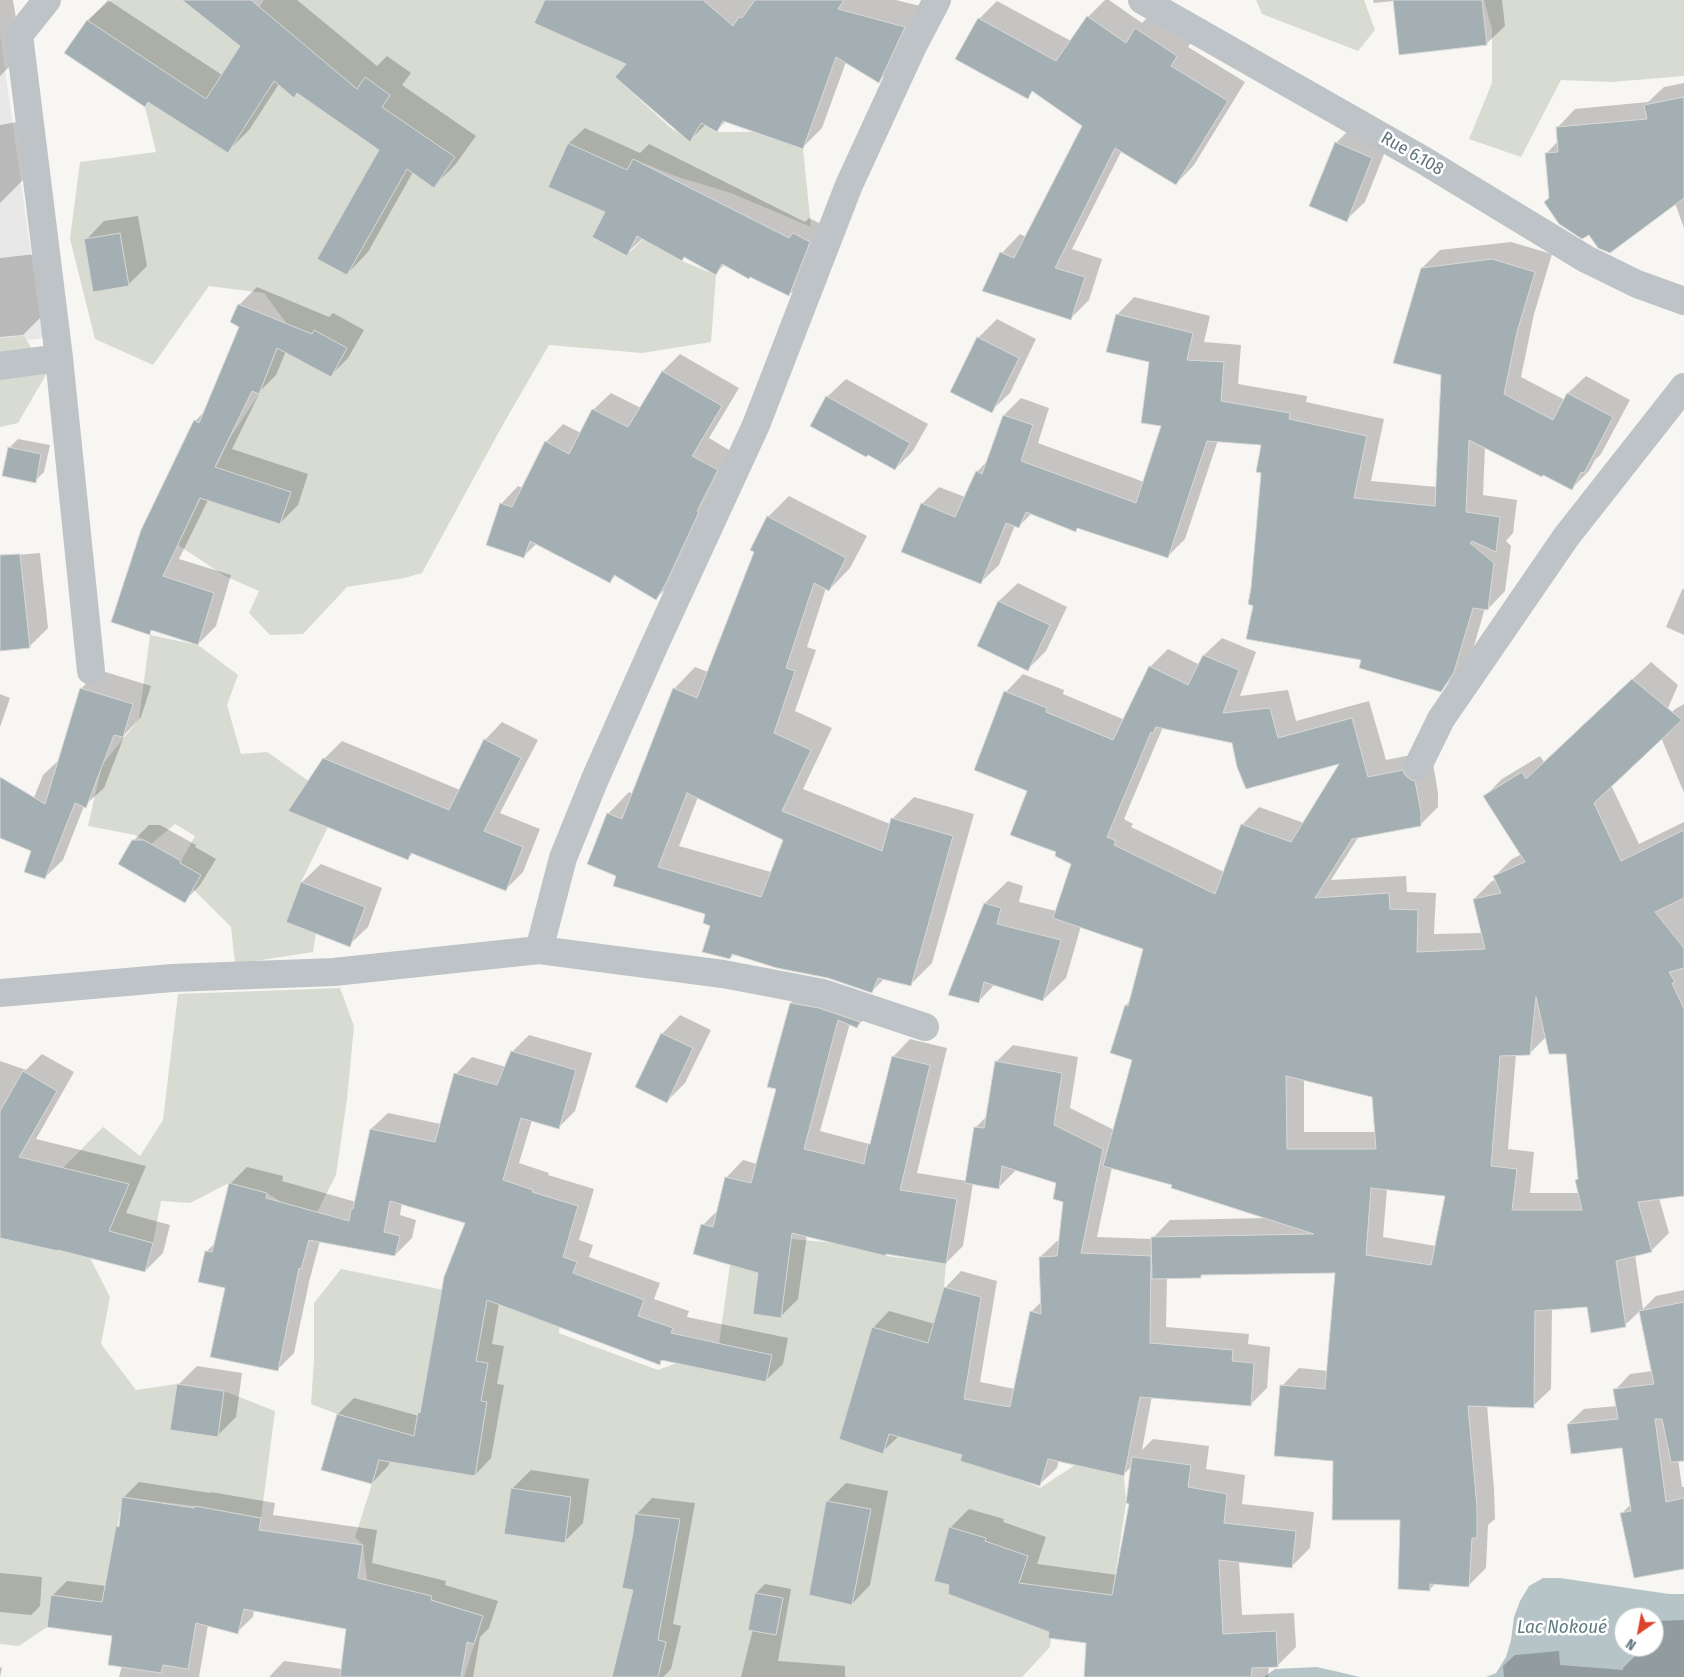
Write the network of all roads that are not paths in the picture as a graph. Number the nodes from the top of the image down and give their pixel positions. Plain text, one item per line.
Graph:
1 (47, 0) edge
2 (937, 0) edge
3 (1142, 0) edge
4 (1684, 302) edge
5 (59, 358) junction
6 (0, 366) edge
7 (1684, 387) edge
8 (91, 671) dead end
9 (1418, 766) dead end
10 (539, 950) junction
11 (0, 993) edge
12 (925, 1027) dead end

1 - 5 street
2 - 10 street
3 - 4 street, Rue 6.108
5 - 6 street
5 - 8 street
7 - 9 street
10 - 11 street
10 - 12 street

